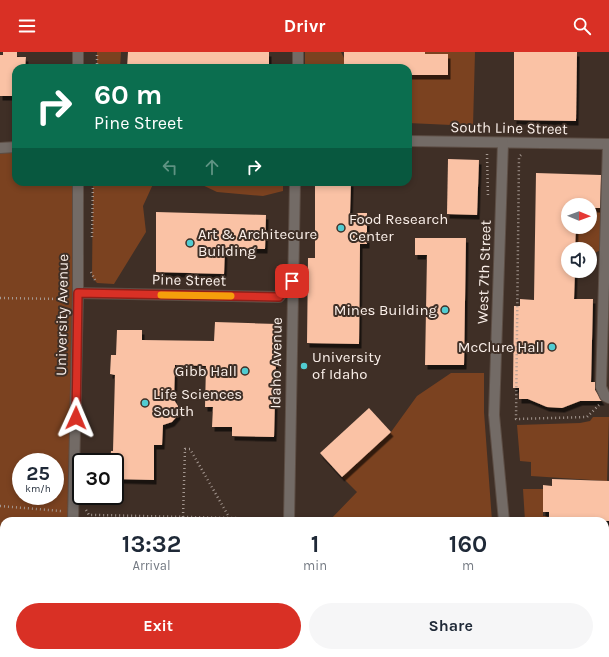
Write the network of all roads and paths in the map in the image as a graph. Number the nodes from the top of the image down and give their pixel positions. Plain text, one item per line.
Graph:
1 (78, 52) edge
2 (97, 52) edge
3 (298, 52) edge
4 (78, 64) edge
5 (97, 64) edge
6 (298, 64) edge
7 (412, 141) edge
8 (503, 143) junction
9 (609, 144) edge
10 (12, 147) edge
11 (0, 148) edge
12 (481, 152) dead end
13 (523, 153) dead end
14 (78, 186) edge
15 (93, 186) edge
16 (295, 186) edge
17 (488, 202) dead end
18 (92, 244) dead end
19 (91, 265) dead end
20 (292, 281) junction
21 (103, 283) dead end
22 (78, 293) junction
23 (0, 298) edge
24 (607, 397) edge
25 (0, 506) edge
26 (86, 507) dead end
27 (86, 511) junction
28 (74, 517) edge
29 (154, 517) edge
30 (183, 517) edge
31 (229, 517) edge
32 (289, 517) edge
33 (504, 517) edge

1 - 4 street
2 - 5 path
3 - 6 street
7 - 8 street, South Line Street
8 - 9 street, South Line Street
8 - 33 street, West 7th Street
9 - 24 street
10 - 11 street
12 - 17 path
13 - 24 path
14 - 22 street, University Avenue
15 - 18 path
16 - 20 street, Idaho Avenue
19 - 21 path
20 - 22 street, Pine Street
20 - 32 street, Idaho Avenue
22 - 23 path
22 - 28 street, University Avenue
25 - 28 path
26 - 27 path
27 - 28 path
27 - 29 path
30 - 31 path

